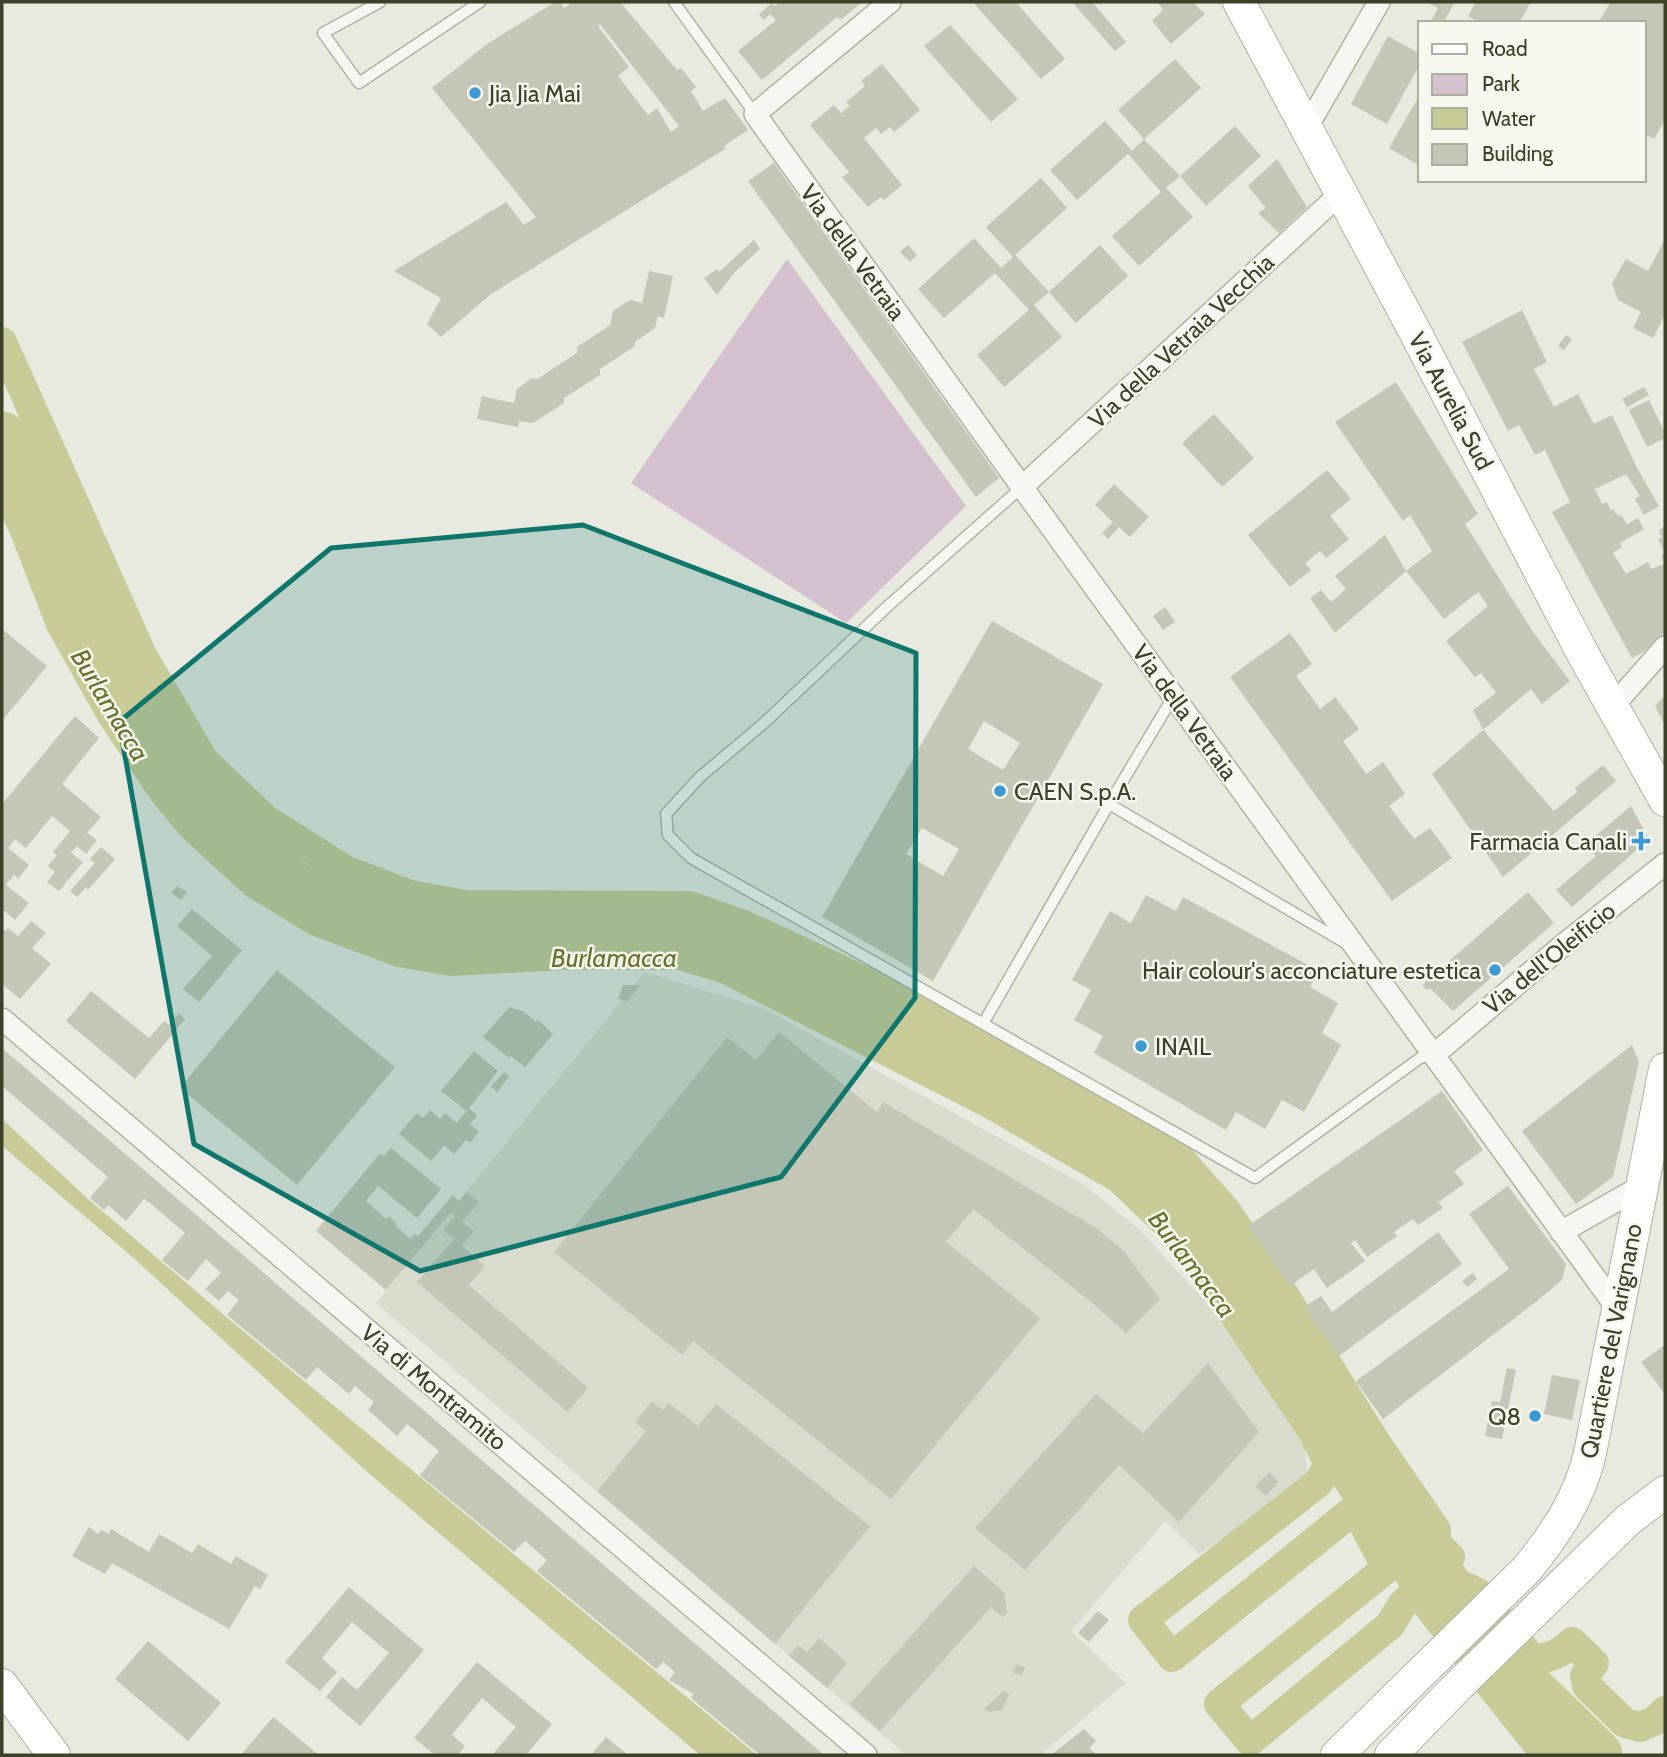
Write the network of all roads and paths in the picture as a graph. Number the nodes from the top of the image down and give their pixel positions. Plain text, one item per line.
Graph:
1 (380, 2) edge
2 (480, 2) edge
3 (674, 2) edge
4 (890, 2) edge
5 (1239, 2) edge
6 (1379, 2) edge
7 (755, 114) junction
8 (1306, 129) junction
9 (1340, 194) junction
10 (1022, 488) junction
11 (1665, 647) edge
12 (1173, 697) junction
13 (1613, 706) junction
14 (1665, 800) edge
15 (1109, 804) junction
16 (1665, 864) edge
17 (1358, 951) junction
18 (2, 1019) edge
19 (984, 1022) junction
20 (1435, 1054) junction
21 (1665, 1069) edge
22 (1642, 1186) junction
23 (1561, 1233) junction
24 (1617, 1308) junction
25 (1665, 1492) edge
26 (2, 1685) edge
27 (54, 1755) edge
28 (866, 1755) edge
29 (1337, 1755) edge
30 (1391, 1755) edge

1 - 2 lane
3 - 7 lane
4 - 7 street
5 - 8 main road, Via Aurelia Sud
6 - 8 street
7 - 10 street, Via della Vetraia
8 - 9 main road, Via Aurelia Sud
9 - 10 street, Via della Vetraia Vecchia
9 - 13 main road, Via Aurelia Sud
10 - 12 street, Via della Vetraia
10 - 19 lane
11 - 13 street
12 - 15 lane
12 - 17 street, Via della Vetraia
13 - 14 main road, Via Aurelia Sud
15 - 17 lane
15 - 19 lane
16 - 20 street, Via dell'Oleificio
17 - 20 street, Via della Vetraia
18 - 28 street, Via di Montramito
19 - 20 lane
20 - 23 street, Via della Vetraia
21 - 22 main road, Quartiere del Varignano
22 - 23 street
22 - 24 main road, Quartiere del Varignano
23 - 24 street, Via della Vetraia
24 - 29 main road, Quartiere del Varignano
25 - 30 main road
26 - 27 main road

